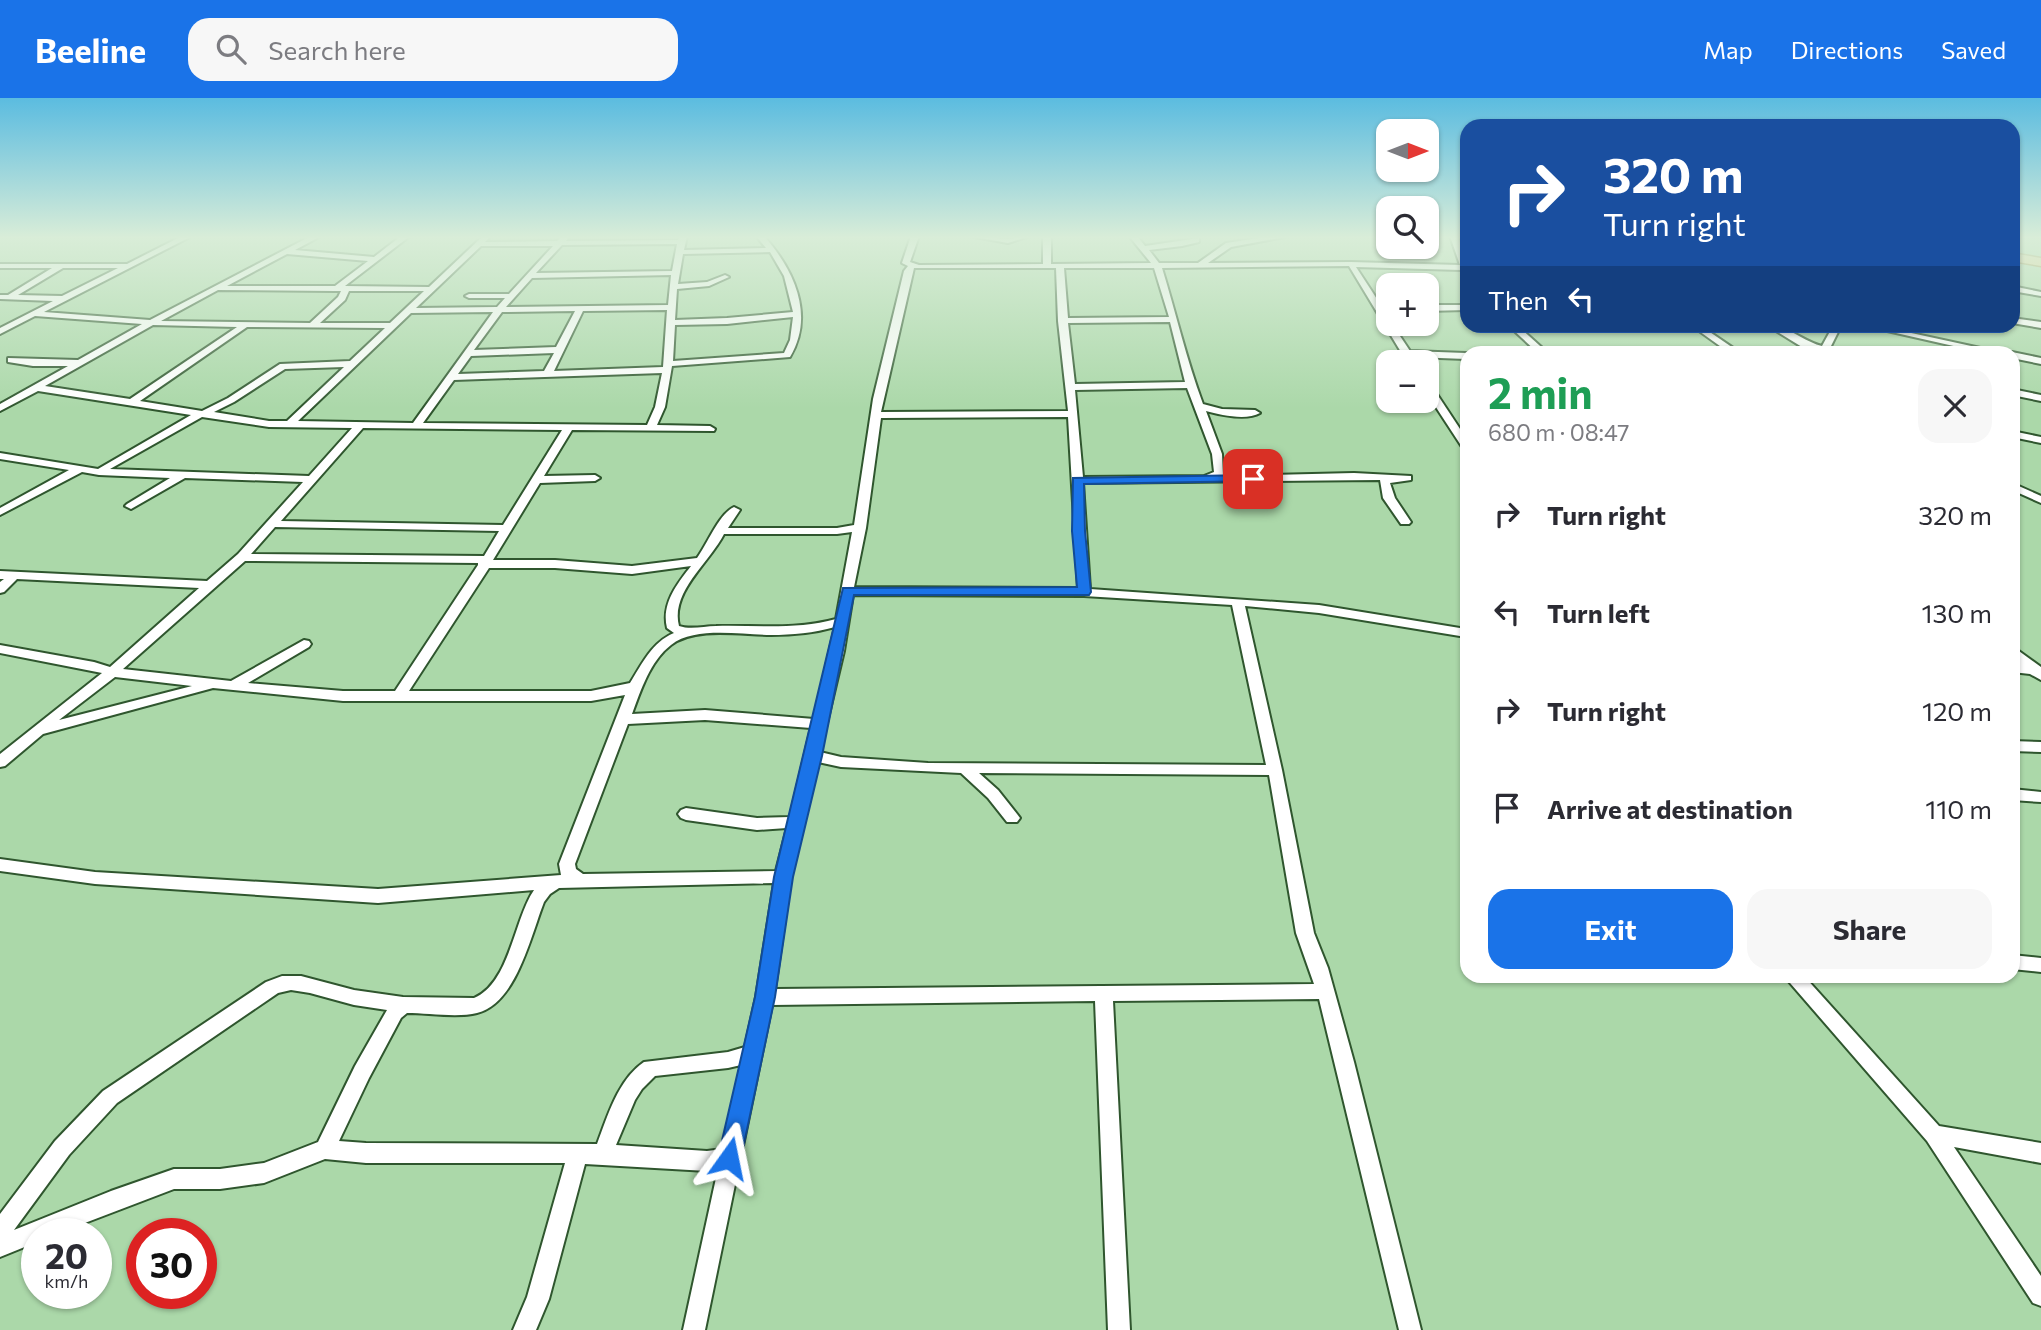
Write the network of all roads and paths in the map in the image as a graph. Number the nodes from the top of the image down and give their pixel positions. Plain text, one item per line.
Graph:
1 (76, 293) edge
2 (205, 293) edge
3 (341, 293) edge
4 (426, 293) edge
5 (514, 293) edge
6 (672, 293) edge
7 (795, 293) edge
8 (903, 293) edge
9 (1060, 293) edge
10 (1166, 293) edge
11 (469, 296) dead end
12 (512, 296) junction
13 (5, 297) edge
14 (65, 299) junction
15 (670, 307) junction
16 (1439, 307) edge
17 (1460, 308) edge
18 (580, 309) junction
19 (411, 311) junction
20 (498, 311) junction
21 (36, 314) junction
22 (57, 314) junction
23 (796, 314) junction
24 (1174, 319) junction
25 (1062, 321) junction
26 (2020, 321) edge
27 (151, 323) junction
28 (671, 323) junction
29 (245, 325) junction
30 (2041, 325) edge
31 (311, 326) junction
32 (396, 326) junction
33 (2, 330) edge
34 (1521, 333) edge
35 (1706, 333) edge
36 (1784, 333) edge
37 (1925, 333) edge
38 (1535, 346) edge
39 (1726, 346) edge
40 (1808, 346) edge
41 (1974, 346) edge
42 (559, 350) junction
43 (469, 353) junction
44 (1460, 356) edge
45 (1439, 357) edge
46 (2020, 357) edge
47 (11, 360) dead end
48 (2041, 361) edge
49 (82, 363) junction
50 (353, 364) junction
51 (667, 367) junction
52 (547, 375) junction
53 (449, 377) junction
54 (1191, 385) junction
55 (1069, 387) junction
56 (38, 388) junction
57 (2020, 394) edge
58 (2041, 398) edge
59 (131, 403) junction
60 (1439, 404) edge
61 (1200, 406) junction
62 (0, 408) edge
63 (1255, 413) dead end
64 (202, 414) junction
65 (1073, 414) junction
66 (876, 415) junction
67 (292, 424) junction
68 (361, 424) junction
69 (417, 424) junction
70 (570, 426) junction
71 (652, 426) junction
72 (710, 429) dead end
73 (1460, 436) edge
74 (2020, 436) edge
75 (2041, 440) edge
76 (0, 456) edge
77 (78, 470) junction
78 (99, 472) junction
79 (184, 474) junction
80 (1389, 477) junction
81 (595, 478) dead end
82 (1408, 478) dead end
83 (1205, 479) junction
84 (310, 480) junction
85 (535, 480) junction
86 (1078, 480) junction
87 (2041, 485) edge
88 (2020, 487) edge
89 (2020, 489) edge
90 (2041, 499) edge
91 (131, 506) dead end
92 (734, 510) dead end
93 (0, 512) edge
94 (1405, 522) dead end
95 (270, 524) junction
96 (507, 528) junction
97 (860, 528) junction
98 (719, 531) junction
99 (242, 557) junction
100 (699, 561) junction
101 (485, 562) junction
102 (0, 575) edge
103 (14, 576) junction
104 (209, 585) junction
105 (0, 589) edge
106 (848, 591) junction
107 (1084, 592) junction
108 (1238, 602) junction
109 (841, 622) junction
110 (1460, 631) edge
111 (688, 634) junction
112 (304, 644) dead end
113 (0, 649) edge
114 (2020, 657) edge
115 (2020, 669) edge
116 (113, 672) junction
117 (2039, 672) edge
118 (215, 685) junction
119 (233, 686) junction
120 (636, 686) junction
121 (610, 694) junction
122 (399, 696) junction
123 (627, 714) junction
124 (820, 724) junction
125 (37, 731) junction
126 (2020, 746) edge
127 (2041, 747) edge
128 (813, 756) junction
129 (0, 762) edge
130 (965, 769) junction
131 (1275, 770) junction
132 (2020, 795) edge
133 (2041, 797) edge
134 (686, 814) dead end
135 (1012, 818) dead end
136 (797, 822) junction
137 (8, 866) edge
138 (0, 873) edge
139 (783, 877) junction
140 (576, 880) junction
141 (556, 882) junction
142 (2020, 963) edge
143 (2041, 965) edge
144 (1799, 983) edge
145 (1325, 991) junction
146 (1104, 994) junction
147 (765, 997) junction
148 (402, 1005) junction
149 (752, 1053) junction
150 (1934, 1134) junction
151 (325, 1149) junction
152 (578, 1153) junction
153 (2041, 1153) edge
154 (603, 1154) junction
155 (729, 1158) junction
156 (0, 1231) edge
157 (0, 1246) edge
158 (2041, 1295) edge
159 (524, 1330) edge
160 (694, 1330) edge
161 (1119, 1330) edge
162 (1410, 1330) edge

1 - 14 street
2 - 27 street
3 - 31 street
4 - 19 street
5 - 12 street
6 - 15 street
7 - 23 street
8 - 66 street
9 - 25 street
10 - 24 street
11 - 12 street
12 - 20 street
13 - 14 street
14 - 21 street
15 - 18 street
15 - 28 street
16 - 17 street
18 - 20 street
18 - 42 street
19 - 20 street
19 - 32 street
20 - 43 street
21 - 22 street
21 - 33 street
22 - 27 street
22 - 33 street
23 - 28 street
23 - 51 street
24 - 25 street
24 - 54 street
25 - 55 street
26 - 30 street
27 - 29 street
27 - 49 street
28 - 51 street
29 - 31 street
29 - 59 street
31 - 32 street
32 - 50 street
34 - 38 street
35 - 39 street
36 - 40 street
37 - 41 street
42 - 43 street
42 - 52 street
43 - 53 street
44 - 45 street
46 - 48 street
47 - 49 street
49 - 56 street
50 - 64 street
50 - 67 street
51 - 52 street
51 - 71 street
52 - 53 street
53 - 69 street
54 - 55 street
54 - 61 street
55 - 65 street
56 - 59 street
56 - 62 street
57 - 58 street
59 - 64 street
60 - 73 street
61 - 63 street
61 - 83 street
64 - 67 street
64 - 78 street
65 - 66 street
65 - 86 street
66 - 97 street
67 - 68 street
68 - 69 street
68 - 84 street
69 - 70 street
70 - 71 street
70 - 85 street
71 - 72 street
74 - 75 street
76 - 77 street
77 - 78 street
77 - 93 street
78 - 79 street
79 - 84 street
79 - 91 street
80 - 82 street
80 - 83 street
80 - 94 street
81 - 85 street
83 - 86 street
84 - 95 street
85 - 96 street
86 - 107 street
87 - 88 street
89 - 90 street
92 - 98 street
95 - 96 street
95 - 99 street
96 - 101 street
97 - 98 street
97 - 106 street
98 - 100 street
99 - 101 street
99 - 104 street
100 - 101 street
100 - 111 street
101 - 122 street
102 - 103 street
103 - 104 street
103 - 105 street
104 - 116 street
106 - 107 street
106 - 109 street
107 - 108 street
108 - 110 street
108 - 131 street
109 - 111 street
109 - 124 street
111 - 120 street
112 - 119 street
113 - 116 street
114 - 117 street
115 - 117 street
116 - 118 street
116 - 125 street
118 - 119 street
118 - 125 street
119 - 122 street
120 - 121 street
120 - 123 street
121 - 122 street
121 - 123 street
123 - 124 street
123 - 140 street
124 - 128 street
125 - 129 street
126 - 127 street
128 - 130 street
128 - 136 street
130 - 131 street
130 - 135 street
131 - 145 street
132 - 133 street
134 - 136 street
136 - 139 street
137 - 138 street
137 - 141 street
139 - 140 street
139 - 147 street
140 - 141 street
141 - 148 street
142 - 143 street
144 - 150 street
145 - 146 street
145 - 162 street
146 - 147 street
146 - 161 street
147 - 149 street
148 - 151 street
148 - 156 street
149 - 154 street
149 - 155 street
150 - 153 street
150 - 158 street
151 - 152 street
151 - 157 street
152 - 154 street
152 - 159 street
154 - 155 street
155 - 160 street

